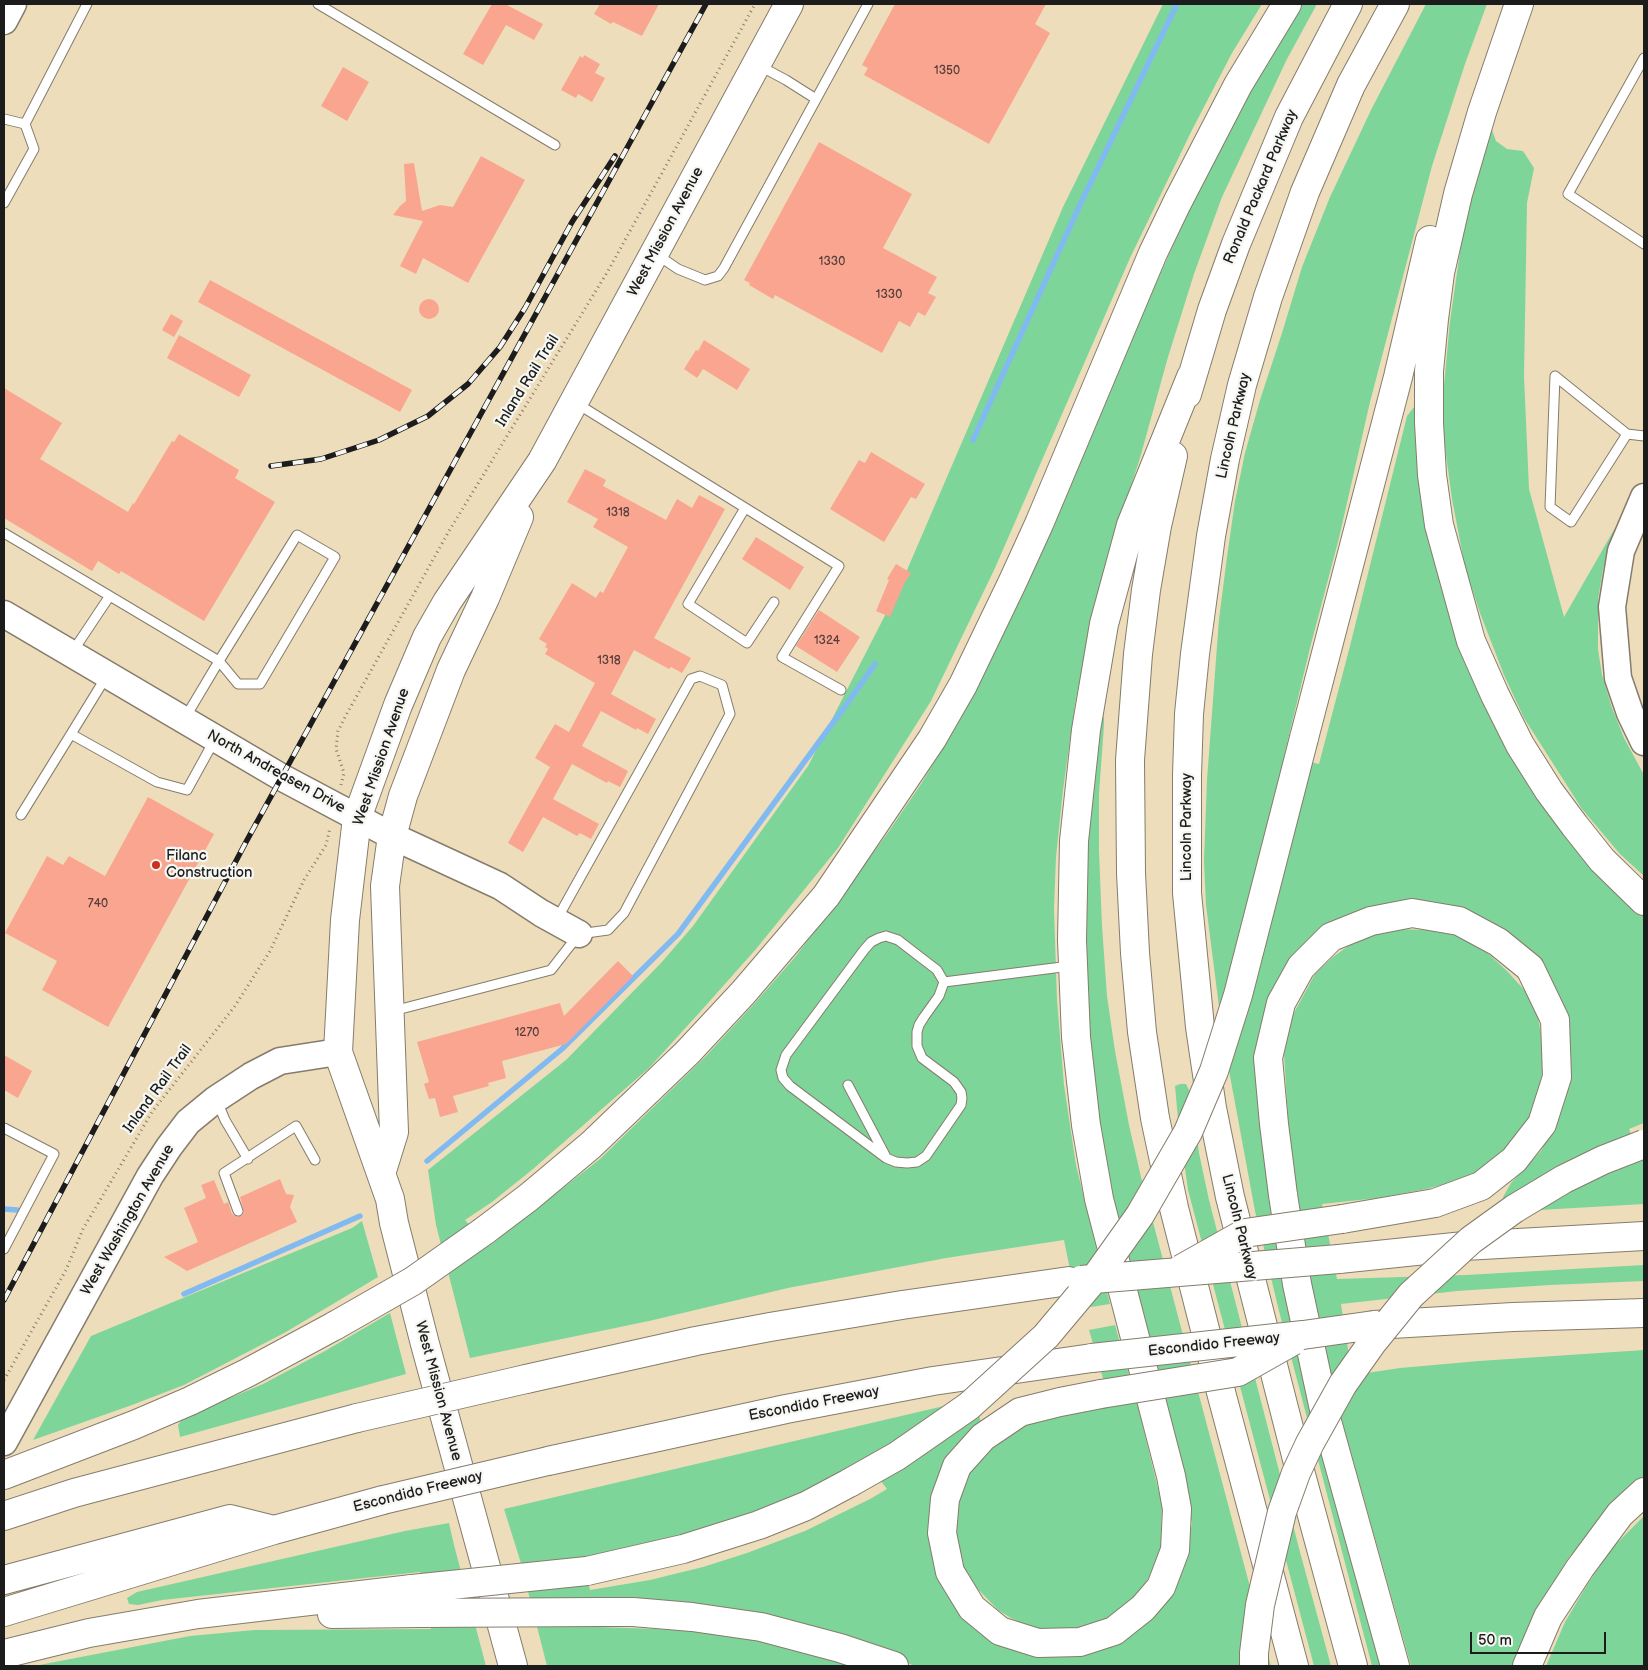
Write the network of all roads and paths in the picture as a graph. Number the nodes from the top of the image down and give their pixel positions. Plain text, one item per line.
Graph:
1 (13, 4) edge
2 (87, 4) edge
3 (318, 4) edge
4 (755, 4) edge
5 (789, 4) edge
6 (868, 4) edge
7 (1287, 4) edge
8 (1348, 4) edge
9 (1395, 4) edge
10 (1502, 4) edge
11 (1518, 4) edge
12 (4, 21) edge
13 (1644, 58) edge
14 (756, 64) junction
15 (816, 99) junction
16 (4, 119) edge
17 (25, 124) junction
18 (555, 145) dead end
19 (4, 203) edge
20 (1644, 244) edge
21 (654, 253) junction
22 (1191, 377) junction
23 (574, 402) junction
24 (1627, 434) junction
25 (1644, 436) edge
26 (542, 461) junction
27 (1644, 497) edge
28 (745, 508) junction
29 (4, 533) edge
30 (109, 597) junction
31 (774, 602) dead end
32 (4, 614) edge
33 (72, 654) junction
34 (220, 661) junction
35 (108, 675) junction
36 (841, 690) dead end
37 (184, 720) junction
38 (71, 734) junction
39 (216, 739) junction
40 (1644, 742) edge
41 (344, 773) dead end
42 (21, 815) dead end
43 (357, 818) junction
44 (392, 836) junction
45 (326, 845) dead end
46 (1644, 901) edge
47 (556, 921) junction
48 (579, 934) junction
49 (1073, 966) junction
50 (944, 982) junction
51 (389, 1012) junction
52 (338, 1052) junction
53 (848, 1085) dead end
54 (216, 1099) junction
55 (4, 1128) edge
56 (1644, 1144) edge
57 (886, 1158) junction
58 (248, 1159) junction
59 (316, 1160) dead end
60 (381, 1174) junction
61 (238, 1211) dead end
62 (1644, 1236) edge
63 (4, 1249) edge
64 (1172, 1273) junction
65 (1644, 1313) edge
66 (1303, 1335) junction
67 (4, 1380) edge
68 (4, 1442) edge
69 (4, 1475) edge
70 (1644, 1492) edge
71 (4, 1516) edge
72 (274, 1530) junction
73 (4, 1580) edge
74 (416, 1601) junction
75 (6, 1612) edge
76 (4, 1654) edge
77 (513, 1666) edge
78 (894, 1666) edge
79 (1254, 1666) edge
80 (1294, 1666) edge
81 (1353, 1666) edge
82 (1395, 1666) edge
83 (1528, 1666) edge

1 - 12 street
2 - 17 lane
3 - 18 lane
4 - 41 path, Inland Rail Trail
5 - 14 main road, West Mission Avenue
6 - 15 lane
7 - 69 main road, bridge
8 - 22 main road, Ronald Packard Parkway
9 - 81 main road, Lincoln Parkway
10 - 74 main road, bridge
11 - 46 main road
13 - 20 lane
14 - 15 lane
14 - 21 main road, West Mission Avenue
15 - 21 lane
16 - 17 lane
17 - 19 lane
21 - 23 main road, West Mission Avenue
22 - 49 main road
22 - 80 main road
23 - 26 main road, West Mission Avenue
23 - 28 lane
24 - 24 lane
24 - 25 lane
26 - 43 main road, West Mission Avenue
26 - 44 main road, West Mission Avenue
27 - 40 street
28 - 31 lane
28 - 36 lane
29 - 30 lane
30 - 33 lane
30 - 34 lane
32 - 33 street, North Andreasen Drive
33 - 35 street, North Andreasen Drive
34 - 34 lane
34 - 37 lane
35 - 37 street, North Andreasen Drive
35 - 38 lane
37 - 39 street, North Andreasen Drive
38 - 39 lane
38 - 42 lane
39 - 43 street, North Andreasen Drive
43 - 44 street, North Andreasen Drive
43 - 52 main road, West Mission Avenue
44 - 47 street, North Andreasen Drive
44 - 51 main road, West Mission Avenue
45 - 67 path, Inland Rail Trail
47 - 48 street, North Andreasen Drive
47 - 48 lane
48 - 51 lane
49 - 50 lane
49 - 66 main road, bridge
50 - 57 lane
50 - 57 lane
51 - 60 main road, West Mission Avenue
52 - 54 street, West Washington Avenue
52 - 60 main road, West Mission Avenue
53 - 57 lane
54 - 58 lane
54 - 68 street, West Washington Avenue
55 - 63 lane
56 - 79 main road, bridge
58 - 59 lane
58 - 61 lane
60 - 77 main road, West Mission Avenue
62 - 64 main road, bridge
64 - 71 main road, bridge
64 - 82 main road, bridge
65 - 66 main road, Escondido Freeway, bridge
66 - 72 main road, Escondido Freeway, bridge
70 - 83 main road
72 - 73 main road
72 - 75 main road, Escondido Freeway
74 - 76 main road
74 - 78 main road, bridge

